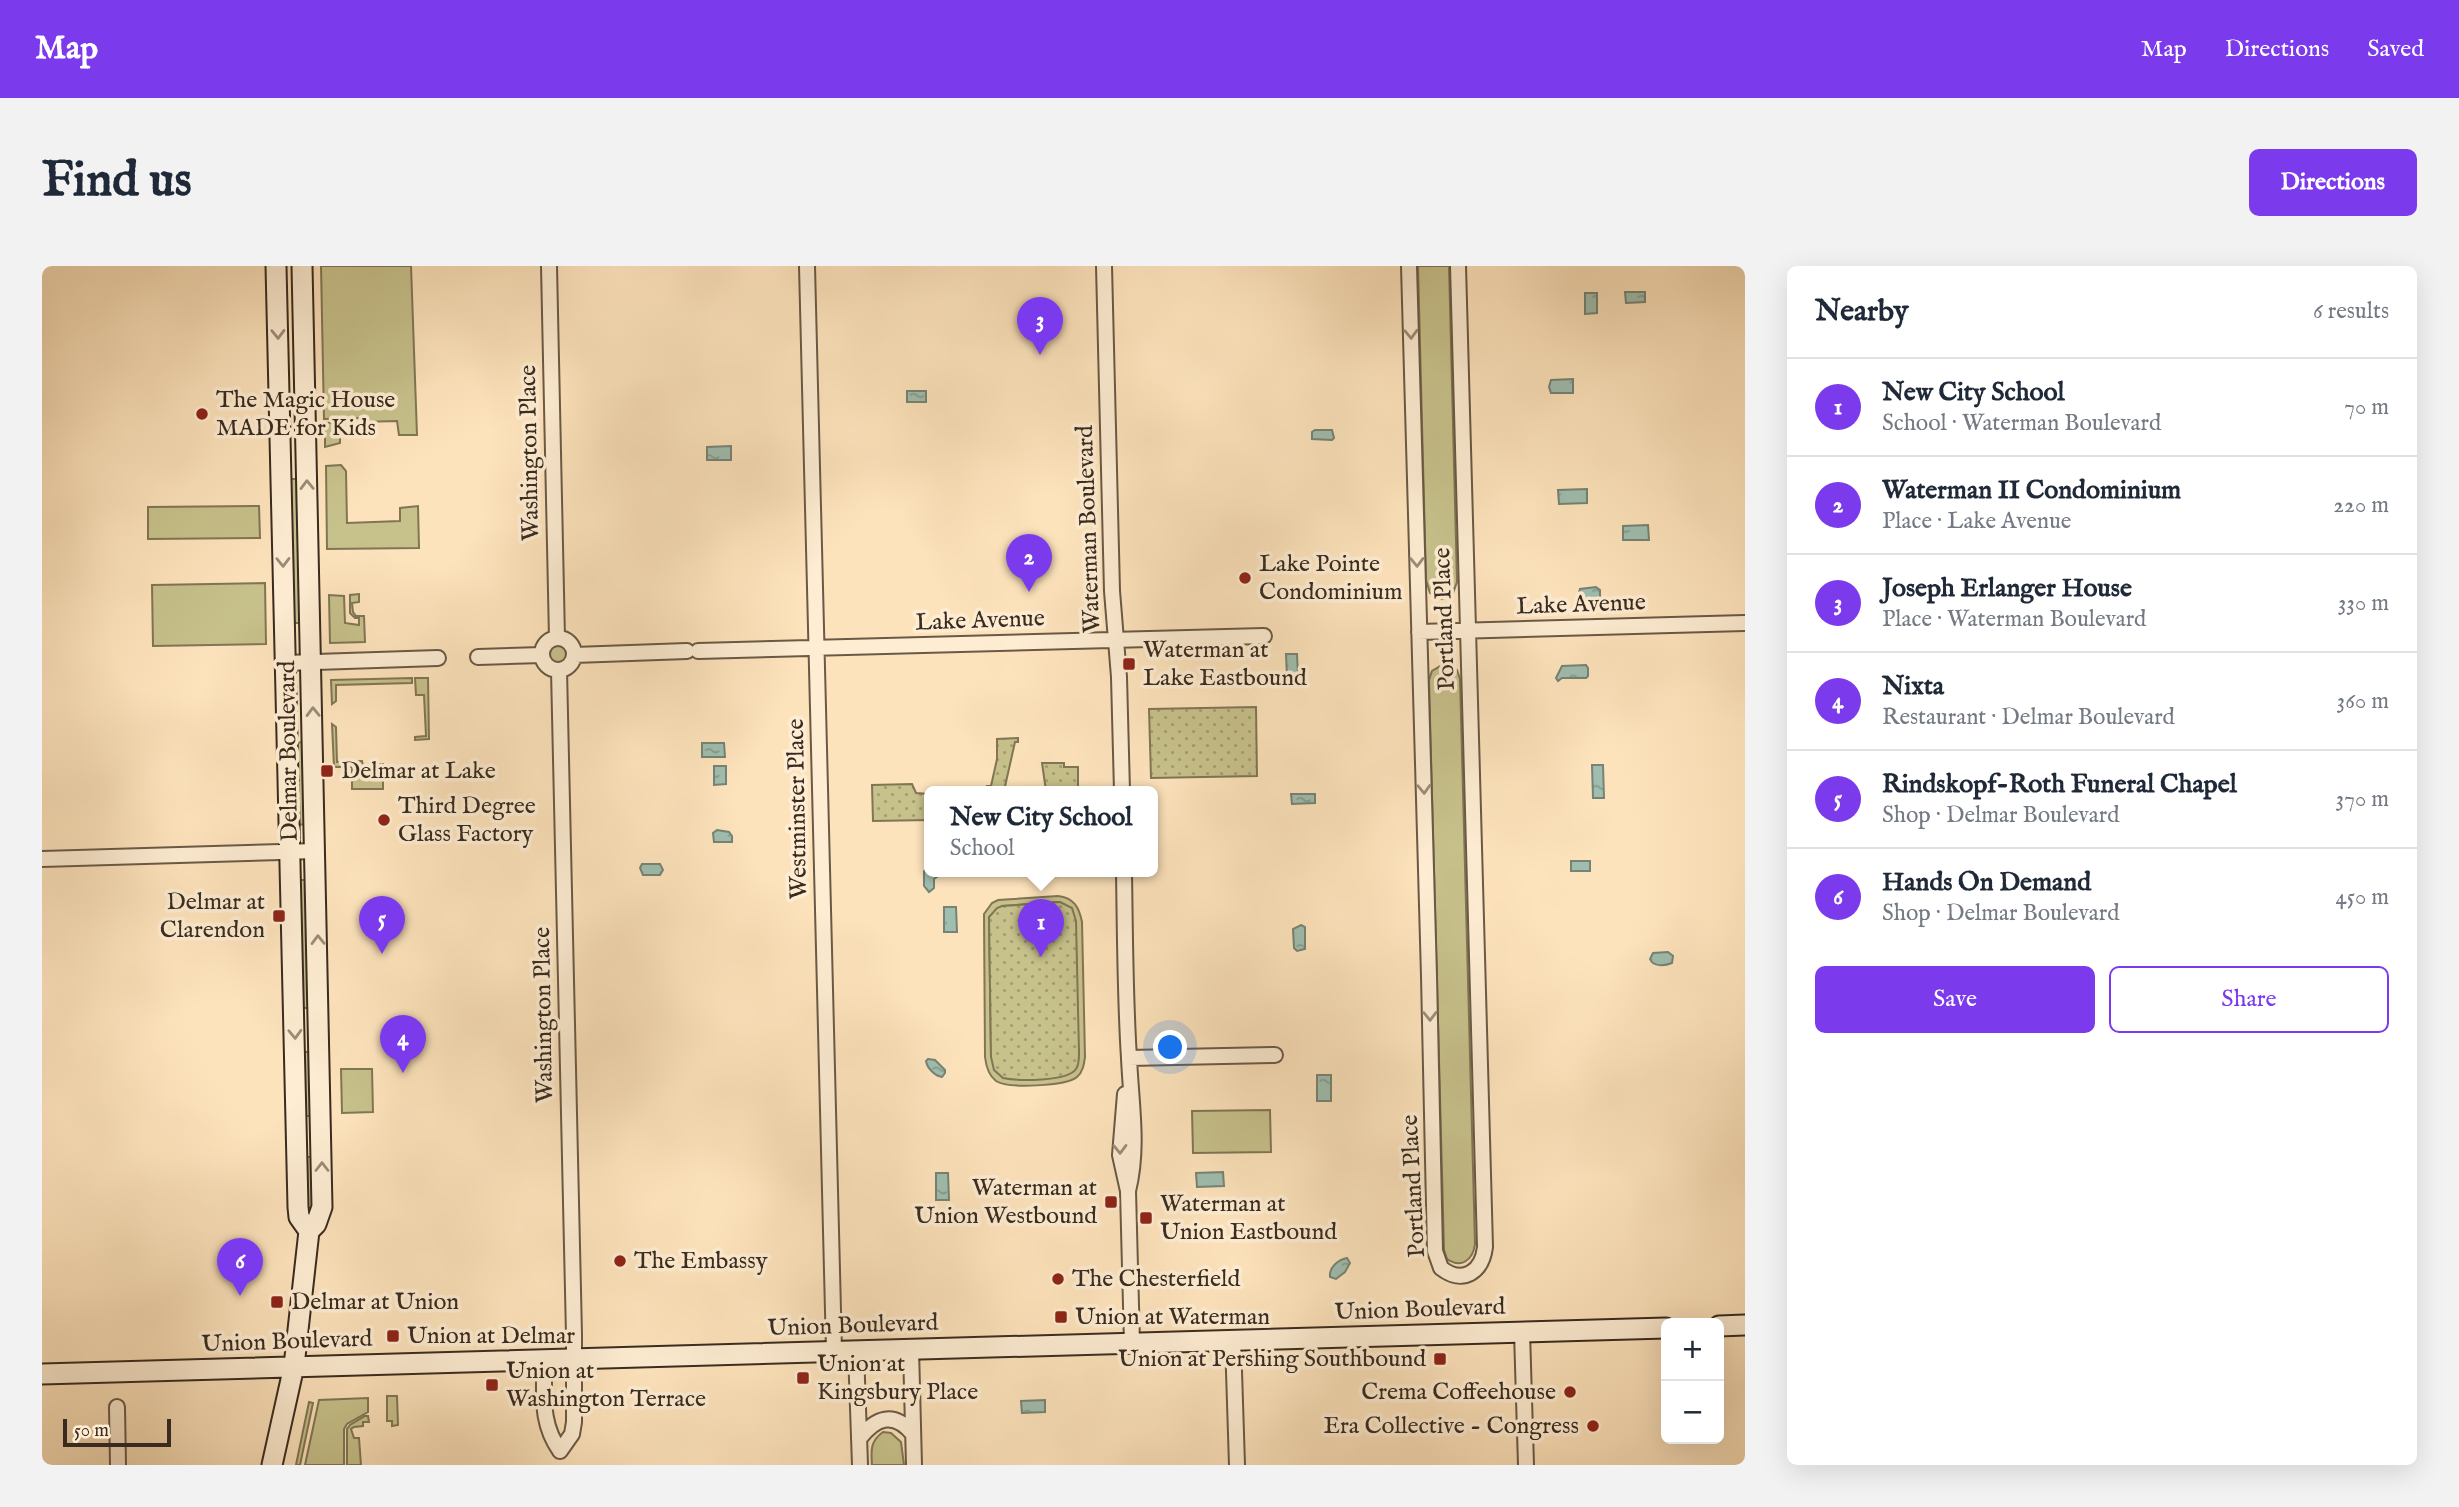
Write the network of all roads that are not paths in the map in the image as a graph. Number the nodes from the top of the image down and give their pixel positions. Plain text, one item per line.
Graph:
1 (276, 266) edge
2 (302, 266) edge
3 (548, 266) edge
4 (807, 266) edge
5 (1104, 266) edge
6 (1409, 266) edge
7 (1458, 266) edge
8 (1745, 623) edge
9 (1468, 631) junction
10 (1419, 632) junction
11 (1264, 636) dead end
12 (557, 638) junction
13 (1116, 640) junction
14 (817, 648) junction
15 (574, 654) junction
16 (542, 655) junction
17 (478, 657) dead end
18 (438, 658) dead end
19 (311, 662) junction
20 (285, 663) junction
21 (559, 670) junction
22 (1122, 786) edge
23 (316, 851) junction
24 (290, 852) junction
25 (42, 859) edge
26 (1124, 877) edge
27 (1275, 1055) dead end
28 (1129, 1058) junction
29 (309, 1231) junction
30 (1745, 1325) edge
31 (1724, 1326) edge
32 (1661, 1328) edge
33 (1522, 1332) junction
34 (1233, 1340) junction
35 (1132, 1343) junction
36 (911, 1349) junction
37 (834, 1351) junction
38 (856, 1351) junction
39 (574, 1358) junction
40 (544, 1359) junction
41 (294, 1366) junction
42 (42, 1374) edge
43 (117, 1407) dead end
44 (913, 1434) junction
45 (859, 1439) junction
46 (560, 1458) edge
47 (118, 1465) edge
48 (272, 1465) edge
49 (860, 1465) edge
50 (914, 1465) edge
51 (1237, 1465) edge
52 (1526, 1465) edge

1 -> 20 main road, Delmar Boulevard
19 -> 2 main road, Delmar Boulevard
3 - 12 street, Washington Place
4 - 14 street, Westminster Place
5 - 13 street, Waterman Boulevard
6 -> 10 street, Portland Place
7 - 9 street, Portland Place
8 - 9 street, Lake Avenue
9 - 10 street, Lake Avenue
10 -> 9 street, Portland Place
11 - 13 street, Lake Avenue
12 - 15 street
12 - 16 street
13 - 14 street, Lake Avenue
13 - 22 street, Waterman Boulevard
14 - 15 street, Lake Avenue
14 - 37 street, Westminster Place
15 - 21 street
16 - 17 street
16 - 21 street
18 - 19 street
19 - 20 street
23 -> 19 main road, Delmar Boulevard
20 - 24 main road, Delmar Boulevard
21 - 39 street, Washington Place
23 - 24 street
29 -> 23 main road, Delmar Boulevard
24 - 25 street
24 -> 29 main road, Delmar Boulevard
26 - 28 street
27 - 28 street
28 - 35 street
29 - 41 main road, Delmar Boulevard
30 - 31 main road
32 - 33 main road, Union Boulevard
33 - 34 main road, Union Boulevard
33 - 52 street
34 - 35 main road, Union Boulevard
34 - 51 street
35 - 36 main road, Union Boulevard
36 - 38 main road, Union Boulevard
36 - 44 street
37 - 38 main road, Union Boulevard
37 - 39 main road, Union Boulevard
38 - 45 street
39 - 40 main road, Union Boulevard
39 - 46 street, Washington Place
40 - 41 main road, Union Boulevard
40 - 46 street
41 - 42 main road, Union Boulevard
41 - 48 main road, Delmar Boulevard
43 - 47 street
44 - 45 street
44 - 50 street
45 - 49 street

